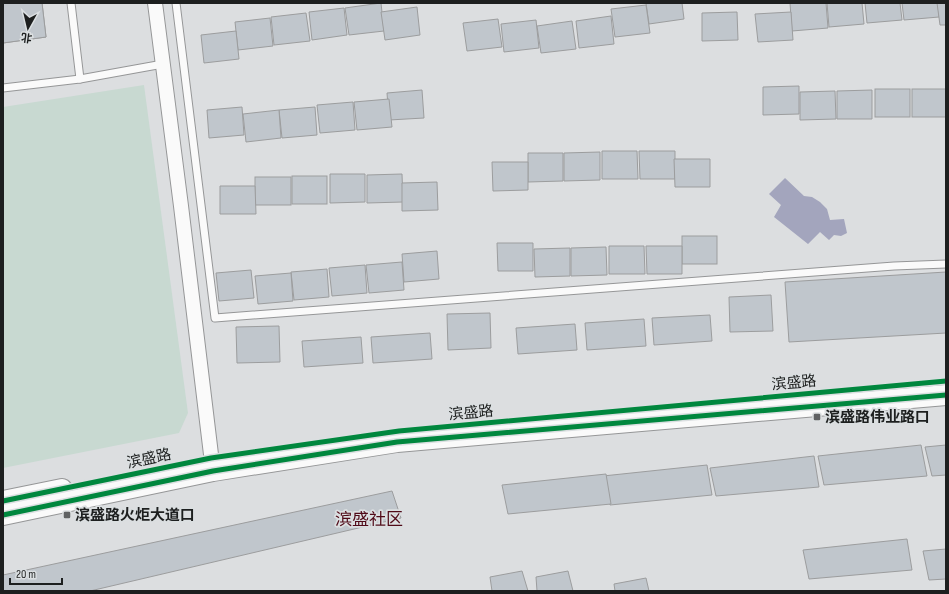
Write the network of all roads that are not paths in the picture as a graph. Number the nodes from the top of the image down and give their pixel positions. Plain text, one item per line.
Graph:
1 (71, 3) edge
2 (155, 3) edge
3 (176, 3) edge
4 (163, 64) junction
5 (80, 79) junction
6 (3, 88) edge
7 (946, 264) edge
8 (946, 381) edge
9 (946, 395) edge
10 (212, 465) junction
11 (3, 501) edge
12 (3, 515) edge

1 - 5 lane
2 - 4 street
3 - 7 lane
4 - 5 lane
4 - 10 street
5 - 6 lane
8 - 10 main road, 滨盛路
9 - 10 main road, 滨盛路
10 - 11 main road, 滨盛路
10 - 12 main road, 滨盛路

